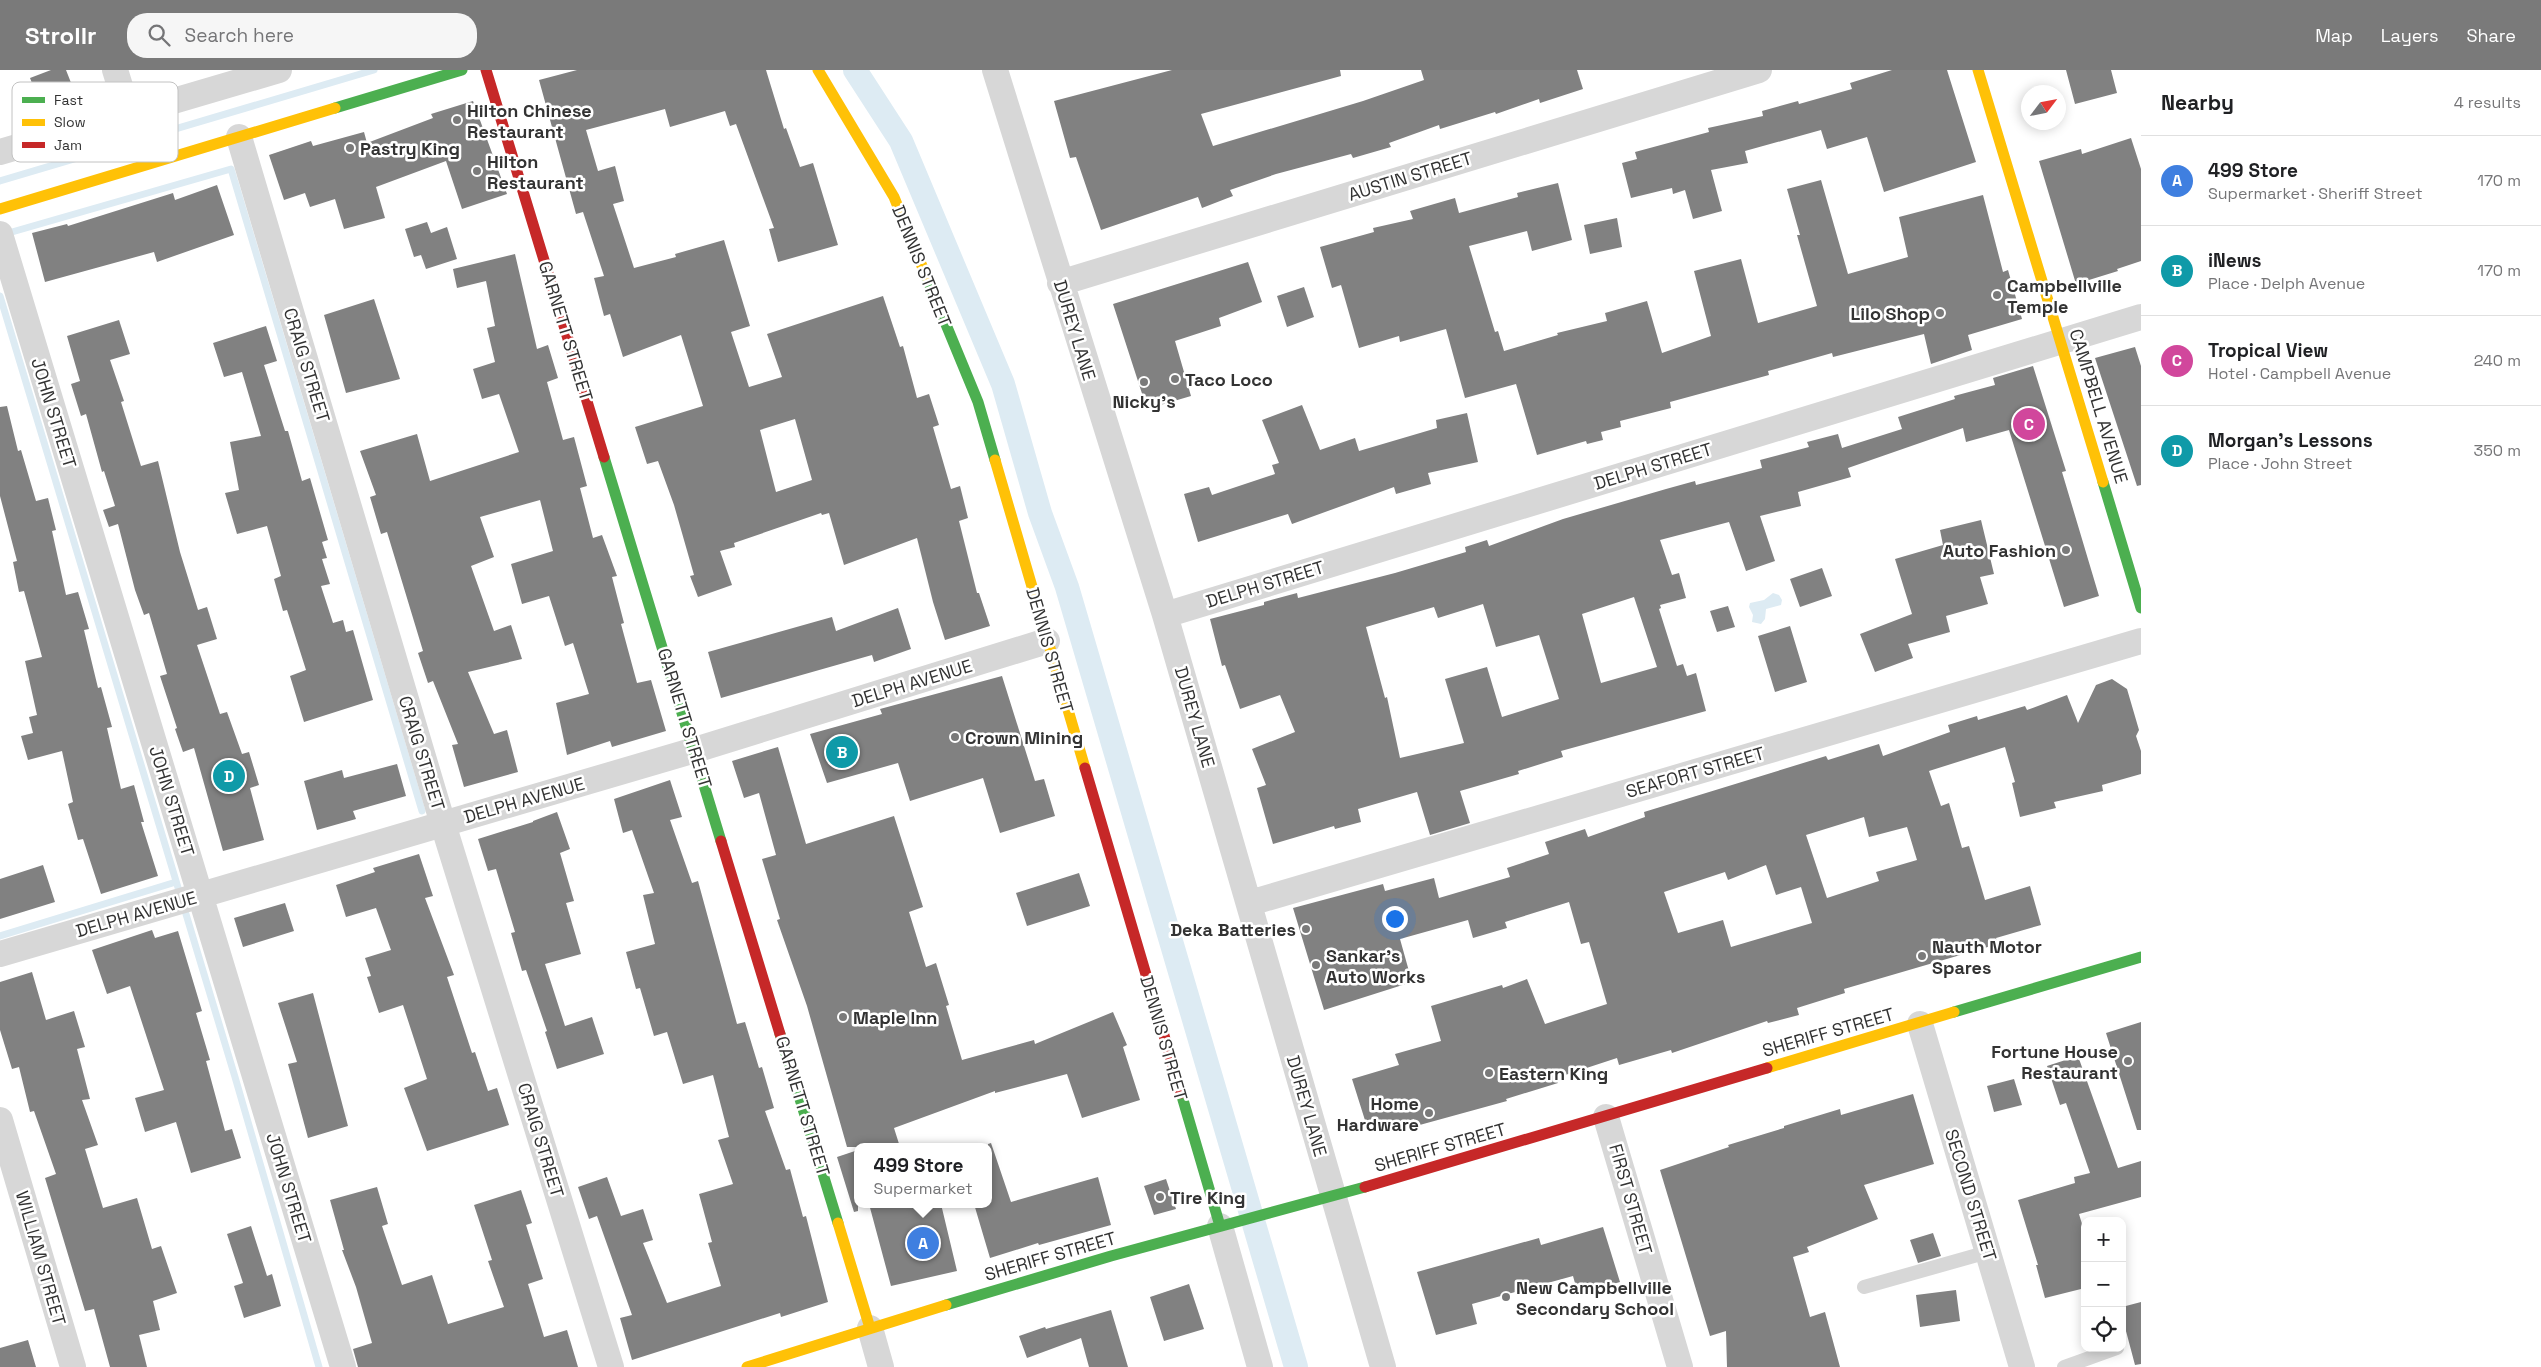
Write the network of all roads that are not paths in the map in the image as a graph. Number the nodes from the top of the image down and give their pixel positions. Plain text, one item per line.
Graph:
1 (115, 70) edge
2 (279, 70) edge
3 (462, 70) edge
4 (486, 70) edge
5 (818, 70) edge
6 (995, 70) edge
7 (1759, 70) edge
8 (1978, 70) edge
9 (119, 82) edge
10 (178, 100) edge
11 (239, 137) junction
12 (12, 148) edge
13 (0, 152) edge
14 (178, 155) edge
15 (156, 162) edge
16 (0, 209) edge
17 (3, 243) edge
18 (1060, 283) junction
19 (2141, 317) edge
20 (2061, 342) junction
21 (2141, 608) edge
22 (1164, 615) junction
23 (1047, 641) junction
24 (2141, 641) edge
25 (695, 750) junction
26 (443, 824) junction
27 (189, 898) junction
28 (1250, 903) junction
29 (0, 954) edge
30 (2141, 958) edge
31 (1920, 1024) junction
32 (1606, 1117) junction
33 (0, 1120) edge
34 (1332, 1197) junction
35 (1220, 1226) junction
36 (1988, 1252) junction
37 (1864, 1287) dead end
38 (870, 1328) junction
39 (2106, 1352) edge
40 (73, 1367) edge
41 (343, 1367) edge
42 (611, 1367) edge
43 (748, 1367) edge
44 (881, 1367) edge
45 (1260, 1367) edge
46 (1383, 1367) edge
47 (1680, 1367) edge
48 (2022, 1367) edge
49 (2064, 1367) edge

1 - 9 street
2 - 10 street
3 - 11 street
4 - 25 street, GARNETT STREET
5 - 23 street, DENNIS STREET
6 - 18 street, DUREY LANE
7 - 18 street, AUSTIN STREET
8 - 20 street, CAMPBELL AVENUE
11 - 14 street
11 - 26 street, CRAIG STREET
12 - 13 street
15 - 16 street
17 - 27 street, JOHN STREET
18 - 22 street, DUREY LANE
19 - 20 street, DELPH STREET
20 - 21 street, CAMPBELL AVENUE
20 - 22 street, DELPH STREET
22 - 28 street, DUREY LANE
23 - 25 street, DELPH AVENUE
23 - 35 street, DENNIS STREET
24 - 28 street, SEAFORT STREET
25 - 26 street, DELPH AVENUE
25 - 38 street, GARNETT STREET
26 - 27 street, DELPH AVENUE
26 - 42 street, CRAIG STREET
27 - 29 street, DELPH AVENUE
27 - 41 street, JOHN STREET
28 - 34 street, DUREY LANE
30 - 31 street, SHERIFF STREET
31 - 32 street, SHERIFF STREET
31 - 36 street, SECOND STREET
32 - 34 street, SHERIFF STREET
32 - 47 street, FIRST STREET
33 - 40 street, WILLIAM STREET
34 - 35 street, SHERIFF STREET
34 - 46 street, DUREY LANE
35 - 38 street, SHERIFF STREET
35 - 45 street, DENNIS STREET
36 - 37 lane
36 - 48 street, SECOND STREET
38 - 43 street, SHERIFF STREET
38 - 44 street, GARNETT STREET
39 - 49 lane

